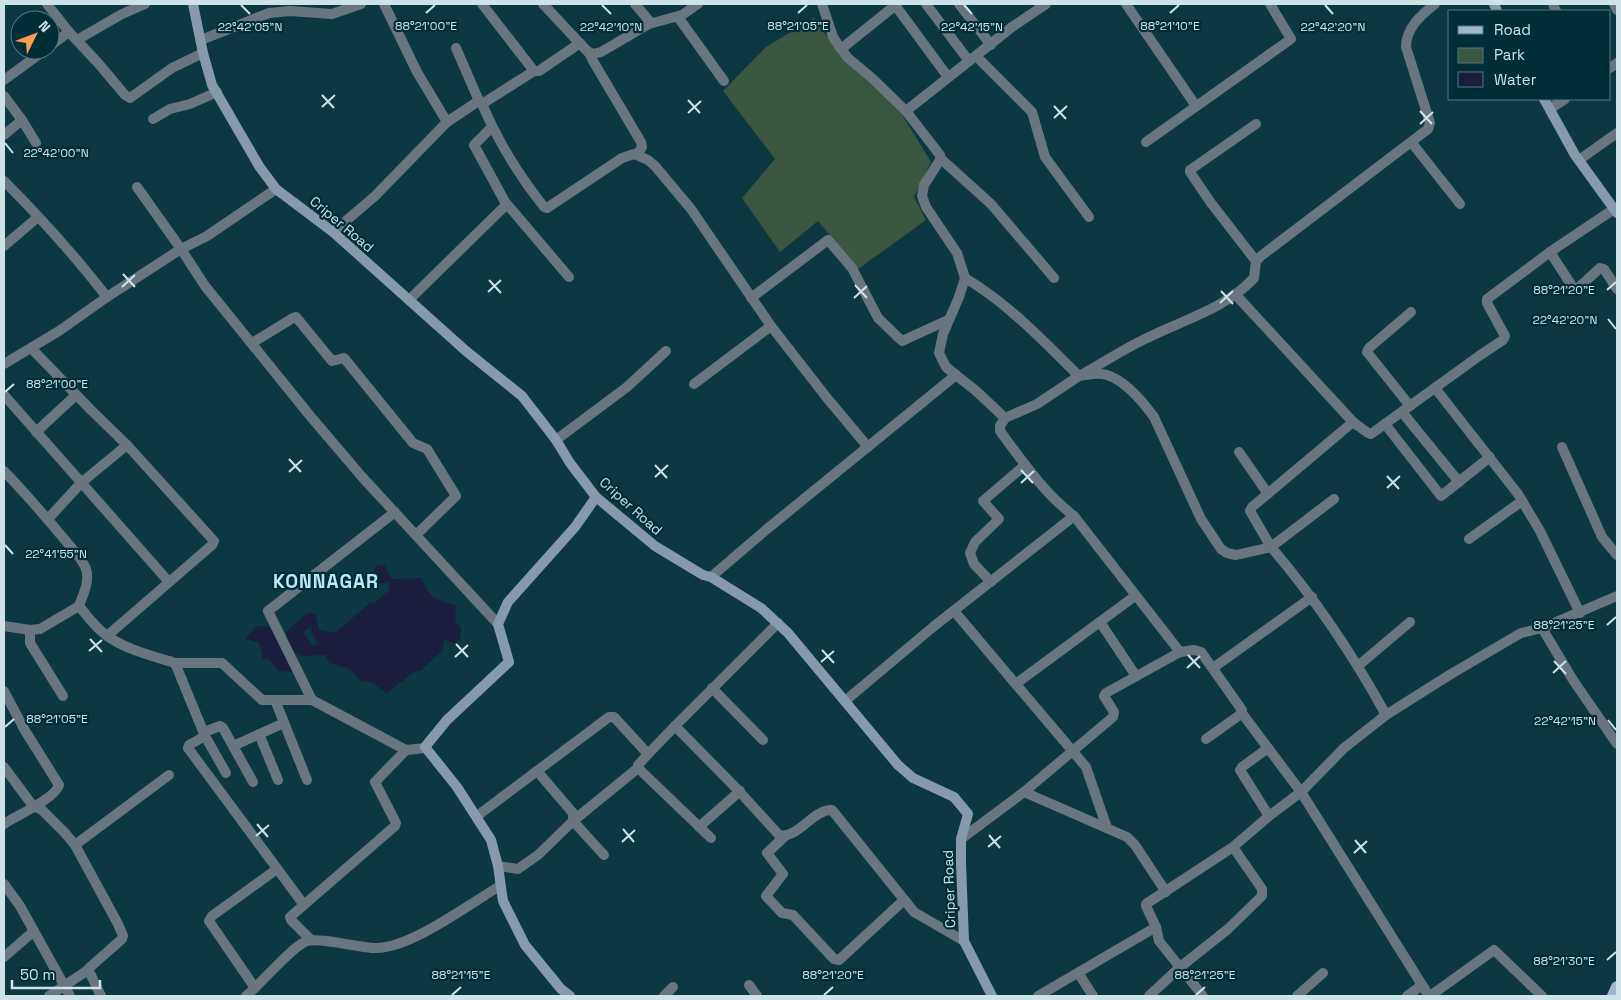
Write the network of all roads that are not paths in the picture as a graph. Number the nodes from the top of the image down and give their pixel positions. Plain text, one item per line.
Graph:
1 (47, 4) edge
2 (145, 4) edge
3 (193, 4) edge
4 (361, 4) edge
5 (384, 4) edge
6 (482, 4) edge
7 (543, 4) edge
8 (635, 4) edge
9 (698, 4) edge
10 (822, 4) edge
11 (896, 4) edge
12 (926, 4) edge
13 (960, 4) edge
14 (1046, 4) edge
15 (1126, 4) edge
16 (1270, 4) edge
17 (1435, 4) edge
18 (1614, 4) edge
19 (1617, 10) edge
20 (678, 17) junction
21 (651, 23) junction
22 (69, 32) junction
23 (60, 39) edge
24 (77, 40) junction
25 (201, 40) junction
26 (580, 43) junction
27 (991, 45) junction
28 (456, 48) dead end
29 (841, 49) junction
30 (589, 52) junction
31 (203, 53) junction
32 (973, 58) junction
33 (31, 60) edge
34 (534, 71) junction
35 (948, 77) junction
36 (4, 80) edge
37 (724, 81) dead end
38 (216, 92) junction
39 (4, 96) edge
40 (1545, 100) edge
41 (1564, 100) edge
42 (481, 102) junction
43 (1196, 106) junction
44 (1550, 109) junction
45 (906, 111) junction
46 (153, 119) dead end
47 (22, 120) junction
48 (447, 122) junction
49 (1256, 124) dead end
50 (492, 127) junction
51 (1617, 133) edge
52 (4, 135) edge
53 (1146, 142) dead end
54 (36, 143) dead end
55 (1412, 143) junction
56 (637, 155) junction
57 (940, 158) junction
58 (1579, 160) junction
59 (4, 181) edge
60 (137, 187) dead end
61 (276, 189) junction
62 (506, 203) junction
63 (1460, 204) dead end
64 (1616, 211) edge
65 (38, 216) junction
66 (1089, 217) dead end
67 (333, 232) junction
68 (4, 246) edge
69 (181, 249) junction
70 (1550, 252) junction
71 (1256, 261) junction
72 (569, 277) dead end
73 (965, 278) junction
74 (1054, 278) dead end
75 (1617, 289) edge
76 (1235, 294) junction
77 (107, 296) junction
78 (751, 298) junction
79 (409, 300) junction
80 (1411, 312) dead end
81 (948, 320) junction
82 (771, 326) junction
83 (252, 343) junction
84 (31, 348) junction
85 (666, 351) dead end
86 (4, 364) edge
87 (956, 375) junction
88 (1079, 376) junction
89 (694, 384) dead end
90 (1435, 388) junction
91 (76, 394) junction
92 (4, 395) edge
93 (1406, 409) junction
94 (1005, 418) junction
95 (1353, 422) junction
96 (1386, 424) junction
97 (36, 432) junction
98 (556, 440) junction
99 (127, 445) junction
100 (868, 447) junction
101 (1562, 447) dead end
102 (1239, 452) dead end
103 (1490, 457) junction
104 (1025, 465) junction
105 (4, 471) edge
106 (1459, 482) junction
107 (81, 484) junction
108 (1268, 494) junction
109 (596, 497) junction
110 (1334, 499) dead end
111 (1522, 501) junction
112 (395, 512) junction
113 (1074, 516) junction
114 (48, 519) junction
115 (416, 535) junction
116 (1469, 539) dead end
117 (1271, 548) junction
118 (1617, 555) edge
119 (711, 577) junction
120 (169, 582) junction
121 (991, 582) junction
122 (1135, 596) junction
123 (1617, 596) edge
124 (1312, 597) junction
125 (79, 606) junction
126 (954, 611) junction
127 (1580, 613) junction
128 (1100, 622) junction
129 (1410, 622) dead end
130 (778, 623) junction
131 (498, 624) junction
132 (4, 626) edge
133 (1542, 628) junction
134 (30, 630) junction
135 (107, 636) junction
136 (1180, 652) junction
137 (175, 662) junction
138 (1359, 665) junction
139 (1213, 668) junction
140 (1136, 676) junction
141 (1017, 683) junction
142 (712, 688) junction
143 (4, 691) edge
144 (63, 696) dead end
145 (275, 700) junction
146 (312, 700) junction
147 (845, 701) junction
148 (1241, 712) junction
149 (1386, 714) junction
150 (284, 723) junction
151 (675, 726) junction
152 (1613, 730) edge
153 (205, 734) junction
154 (259, 734) junction
155 (1206, 739) dead end
156 (763, 740) dead end
157 (1617, 744) edge
158 (233, 746) junction
159 (426, 748) junction
160 (1268, 748) junction
161 (406, 750) junction
162 (1073, 751) junction
163 (648, 754) junction
164 (4, 767) edge
165 (638, 768) junction
166 (537, 771) junction
167 (226, 772) dead end
168 (169, 775) dead end
169 (278, 780) dead end
170 (307, 780) dead end
171 (253, 782) dead end
172 (740, 792) junction
173 (1024, 792) junction
174 (1301, 792) junction
175 (33, 806) junction
176 (477, 816) junction
177 (1269, 816) junction
178 (573, 821) junction
179 (4, 824) edge
180 (699, 827) junction
181 (1107, 828) junction
182 (784, 836) junction
183 (711, 838) dead end
184 (961, 839) junction
185 (75, 845) junction
186 (1233, 847) junction
187 (604, 855) dead end
188 (498, 866) junction
189 (277, 869) junction
190 (4, 884) edge
191 (500, 886) junction
192 (1166, 892) junction
193 (904, 900) junction
194 (304, 905) junction
195 (1156, 927) junction
196 (34, 931) junction
197 (310, 940) junction
198 (964, 941) junction
199 (4, 957) edge
200 (1179, 968) junction
201 (88, 970) junction
202 (1323, 973) dead end
203 (1079, 974) junction
204 (64, 985) junction
205 (749, 985) dead end
206 (1422, 985) junction
207 (673, 987) dead end
208 (1617, 987) edge
209 (255, 988) junction
210 (49, 996) edge
211 (70, 996) edge
212 (101, 996) edge
213 (246, 996) edge
214 (570, 996) edge
215 (664, 996) edge
216 (757, 996) edge
217 (992, 996) edge
218 (1038, 996) edge
219 (1093, 996) edge
220 (1149, 996) edge
221 (1203, 996) edge
222 (1297, 996) edge
223 (1406, 996) edge
224 (1430, 996) edge
225 (1542, 996) edge
226 (1612, 996) edge

1 - 22 street
2 - 24 street
3 - 25 main road, Criper Road
4 - 25 street
5 - 48 street
6 - 34 street
7 - 26 street
8 - 21 street
9 - 20 street
10 - 29 street
11 - 29 street
11 - 35 street
12 - 32 street
13 - 27 street
14 - 27 street
15 - 43 street
16 - 43 street
17 - 55 street
18 - 19 street
20 - 21 street
20 - 37 street
21 - 30 street
22 - 23 street
22 - 24 street
24 - 31 street
25 - 31 main road, Criper Road
26 - 30 street
26 - 34 street
27 - 32 street
28 - 42 street
29 - 45 street
30 - 56 street
31 - 38 main road, Criper Road
32 - 35 street
32 - 66 street
33 - 36 street
34 - 42 street
35 - 45 street
38 - 46 street
38 - 61 main road, Criper Road
39 - 47 street
40 - 44 main road
41 - 44 street
42 - 48 street
42 - 50 street
43 - 53 street
44 - 58 main road
45 - 57 street
47 - 52 street
47 - 54 street
48 - 67 street
49 - 71 street
50 - 56 street
50 - 62 street
51 - 58 street
55 - 63 street
55 - 71 street
56 - 78 street
57 - 73 street
57 - 74 street
58 - 64 main road
59 - 65 street
60 - 69 street
61 - 67 main road, Criper Road
61 - 69 street
62 - 72 street
62 - 79 street
64 - 70 street
65 - 68 street
65 - 77 street
67 - 79 main road, Criper Road
69 - 77 street
69 - 83 street
70 - 75 street
70 - 90 street
71 - 76 street
73 - 81 street
73 - 88 street
76 - 88 street
76 - 95 street
77 - 84 street
78 - 81 street
78 - 82 street
79 - 98 main road, Criper Road
80 - 93 street
81 - 87 street
82 - 89 street
82 - 100 street
83 - 112 street
83 - 115 street
84 - 86 street
84 - 91 street
85 - 98 street
87 - 94 street
87 - 100 street
88 - 94 street
88 - 117 street
90 - 93 street
90 - 103 street
91 - 97 street
91 - 99 street
92 - 97 street
93 - 96 street
93 - 106 street
94 - 104 street
95 - 96 street
95 - 108 street
96 - 106 street
97 - 107 street
98 - 109 main road, Criper Road
99 - 107 street
99 - 120 street
100 - 119 street
101 - 118 street
102 - 108 street
103 - 106 street
103 - 111 street
104 - 113 street
104 - 121 street
105 - 114 street
107 - 114 street
107 - 120 street
108 - 117 street
109 - 119 main road, Criper Road
109 - 131 main road
110 - 117 street
111 - 116 street
111 - 127 street
112 - 115 street
112 - 146 street
113 - 121 street
113 - 122 street
114 - 125 street
115 - 131 street
117 - 124 street
119 - 130 main road, Criper Road
120 - 135 street
121 - 126 street
122 - 128 street
122 - 136 street
123 - 127 street
124 - 138 street
124 - 139 street
125 - 134 street
125 - 135 street
126 - 141 street
126 - 147 street
127 - 133 street
128 - 140 street
128 - 141 street
129 - 138 street
130 - 142 street
130 - 147 main road, Criper Road
131 - 159 main road
132 - 134 street
133 - 149 street
133 - 152 street
134 - 144 street
135 - 137 street
136 - 139 street
136 - 140 street
137 - 145 street
137 - 153 street
138 - 149 street
139 - 148 street
140 - 162 street
141 - 162 street
142 - 151 street
142 - 156 street
143 - 175 street
145 - 146 street
145 - 150 street
146 - 161 street
147 - 184 main road, Criper Road
148 - 155 street
148 - 160 street
149 - 174 street
150 - 154 street
150 - 170 street
151 - 163 street
151 - 172 street
152 - 157 street
153 - 158 street
153 - 167 street
153 - 189 street
154 - 158 street
154 - 169 street
158 - 171 street
159 - 161 street
159 - 176 main road
160 - 174 street
160 - 177 street
161 - 194 street
162 - 173 street
162 - 181 street
163 - 165 street
163 - 166 street
164 - 175 street
165 - 178 street
165 - 180 street
166 - 176 street
166 - 178 street
168 - 185 street
172 - 180 street
172 - 182 street
173 - 181 street
173 - 184 street
174 - 177 street
174 - 206 street
175 - 179 street
175 - 185 street
176 - 188 main road
177 - 186 street
178 - 187 street
178 - 188 street
180 - 183 street
181 - 192 street
182 - 193 street
182 - 193 street
184 - 198 main road, Criper Road
185 - 201 street
186 - 192 street
186 - 200 street
188 - 191 main road
189 - 194 street
189 - 209 street
190 - 196 street
191 - 197 street
191 - 214 main road
192 - 195 street
193 - 198 street
194 - 197 street
195 - 200 street
195 - 203 street
196 - 199 street
196 - 204 street
197 - 209 street
198 - 217 main road, Criper Road
200 - 220 street
200 - 221 street
201 - 204 street
201 - 212 street
202 - 222 street
203 - 218 street
203 - 219 street
204 - 210 street
204 - 211 street
205 - 216 street
206 - 223 street
206 - 224 street
207 - 215 street
208 - 226 main road
209 - 213 street
224 - 225 street

